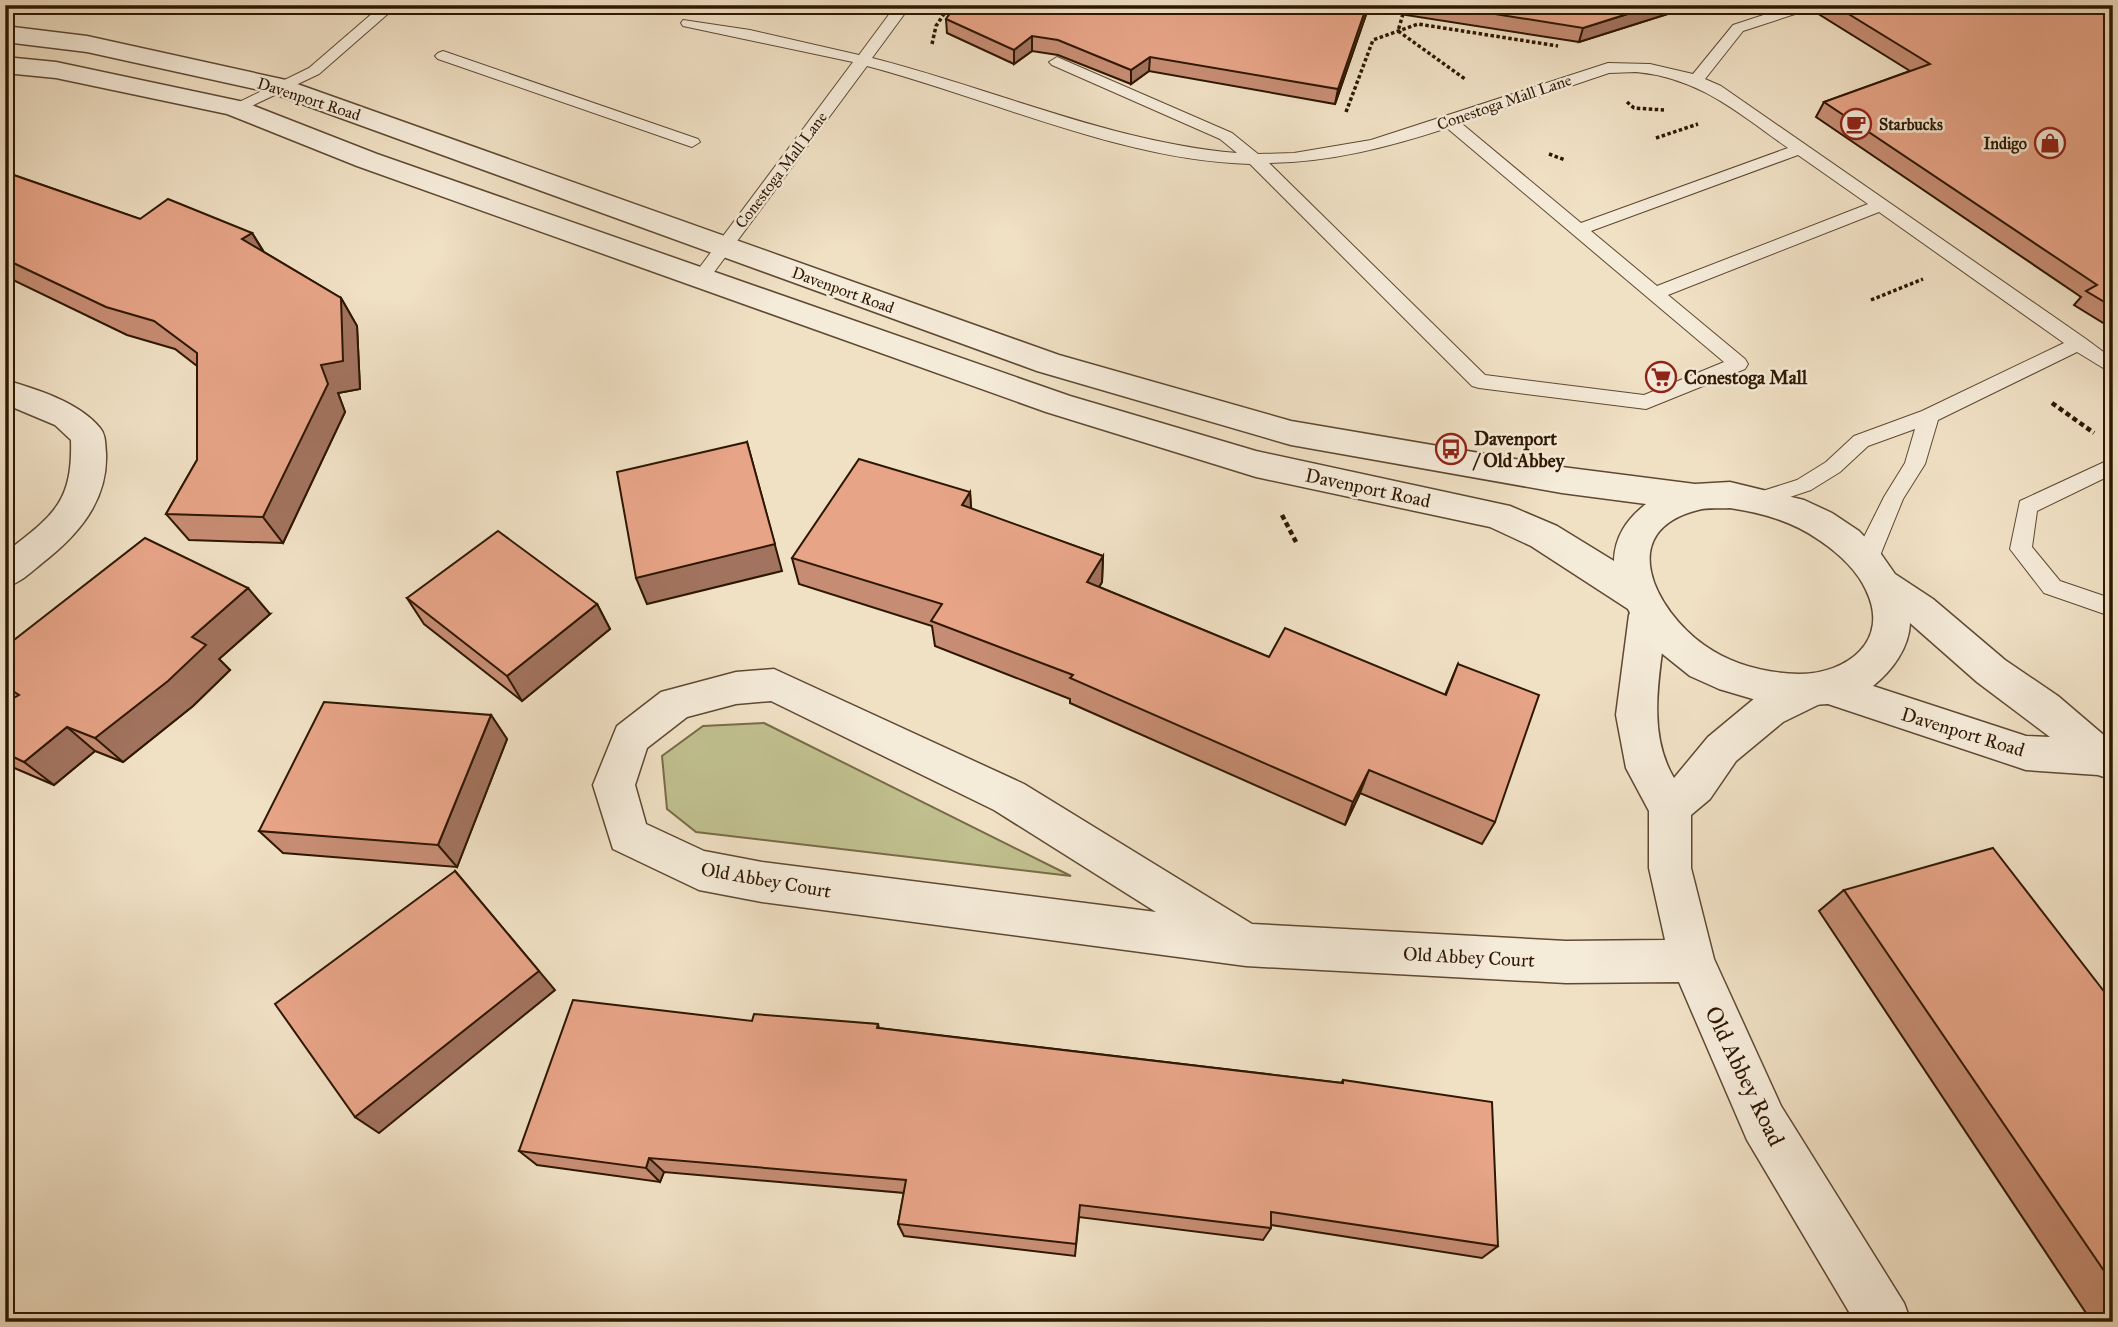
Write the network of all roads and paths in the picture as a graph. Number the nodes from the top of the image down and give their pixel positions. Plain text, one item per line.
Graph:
1 (391, 5) edge
2 (904, 5) edge
3 (1793, 10) dead end
4 (1403, 14) dead end
5 (688, 23) dead end
6 (1398, 31) junction
7 (5, 34) edge
8 (1570, 48) dead end
9 (443, 56) dead end
10 (863, 61) junction
11 (1057, 62) dead end
12 (5, 65) edge
13 (1696, 80) junction
14 (1472, 84) dead end
15 (277, 86) junction
16 (1618, 96) dead end
17 (235, 108) junction
18 (1670, 108) dead end
19 (1344, 115) dead end
20 (1696, 116) dead end
21 (1449, 121) junction
22 (1656, 138) dead end
23 (692, 142) dead end
24 (1801, 149) junction
25 (1255, 159) junction
26 (1881, 205) junction
27 (1578, 230) junction
28 (724, 248) junction
29 (1924, 278) dead end
30 (700, 279) junction
31 (1654, 293) junction
32 (1871, 300) dead end
33 (2078, 343) junction
34 (2113, 368) edge
35 (5, 391) edge
36 (2052, 403) dead end
37 (1929, 416) junction
38 (2103, 440) dead end
39 (2113, 466) edge
40 (1693, 497) junction
41 (1760, 499) junction
42 (5, 573) edge
43 (1875, 573) junction
44 (1643, 606) junction
45 (2113, 608) edge
46 (1820, 689) junction
47 (2107, 760) edge
48 (1670, 808) junction
49 (1247, 945) junction
50 (1692, 961) junction
51 (1885, 1322) edge

1 - 15 lane
2 - 10 lane, Conestoga Mall Lane
3 - 13 lane
4 - 6 path
5 - 10 lane
6 - 8 path
6 - 14 path
6 - 19 path
7 - 15 street, Davenport Road
9 - 23 lane
10 - 25 lane, Conestoga Mall Lane
10 - 28 lane, Conestoga Mall Lane
11 - 25 lane
12 - 17 street, Davenport Road
13 - 21 lane, Conestoga Mall Lane
13 - 24 lane, Conestoga Mall Lane
15 - 17 lane
15 - 28 street, Davenport Road
16 - 18 path
17 - 30 street, Davenport Road
20 - 22 path
21 - 25 lane, Conestoga Mall Lane
21 - 27 lane
24 - 26 lane, Conestoga Mall Lane
24 - 27 lane
25 - 31 lane
26 - 31 lane
26 - 33 lane, Conestoga Mall Lane
27 - 31 lane
28 - 30 lane, Conestoga Mall Lane
28 - 40 street, Davenport Road
29 - 32 path
30 - 44 street, Davenport Road
33 - 34 lane, Conestoga Mall Lane
33 - 37 lane
35 - 42 street
36 - 38 path
37 - 41 lane
37 - 43 lane
39 - 45 lane
40 - 41 street
40 - 44 street
41 - 43 street
43 - 46 street
43 - 47 street, Davenport Road
44 - 46 street
44 - 48 street
46 - 47 street, Davenport Road
46 - 48 street
48 - 50 street, Old Abbey Road
49 - 49 street, Old Abbey Court
49 - 50 street, Old Abbey Court
50 - 51 street, Old Abbey Road

